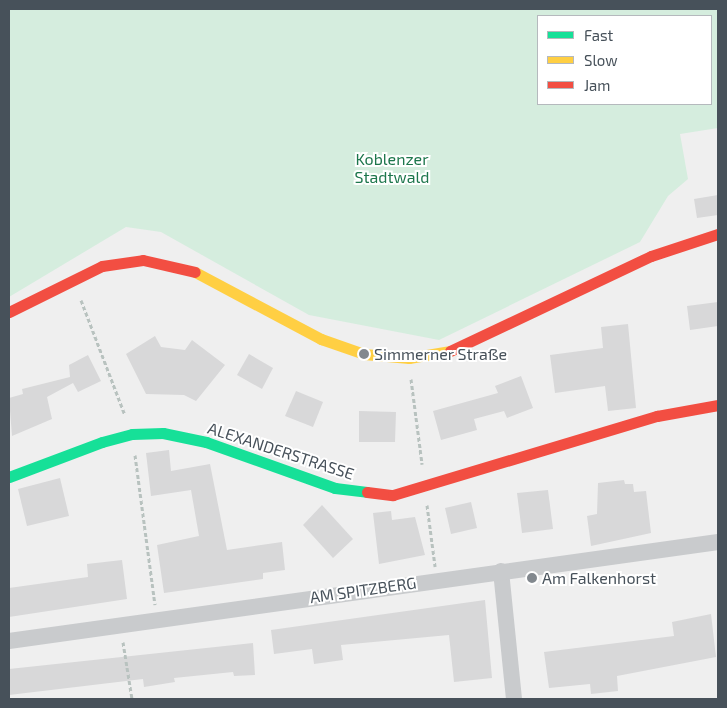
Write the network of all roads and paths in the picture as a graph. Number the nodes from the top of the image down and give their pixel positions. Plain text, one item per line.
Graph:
1 (718, 234) edge
2 (9, 312) edge
3 (718, 405) edge
4 (9, 477) edge
5 (718, 542) edge
6 (148, 548) dead end
7 (501, 571) junction
8 (157, 621) junction
9 (121, 626) junction
10 (9, 641) edge
11 (132, 699) edge
12 (514, 699) edge

1 - 2 street
3 - 4 street, ALEXANDERSTRASSE
5 - 7 street, AM SPITZBERG
6 - 8 path
7 - 8 street, AM SPITZBERG
7 - 12 street
8 - 9 street, AM SPITZBERG
9 - 10 street, AM SPITZBERG
9 - 11 path

